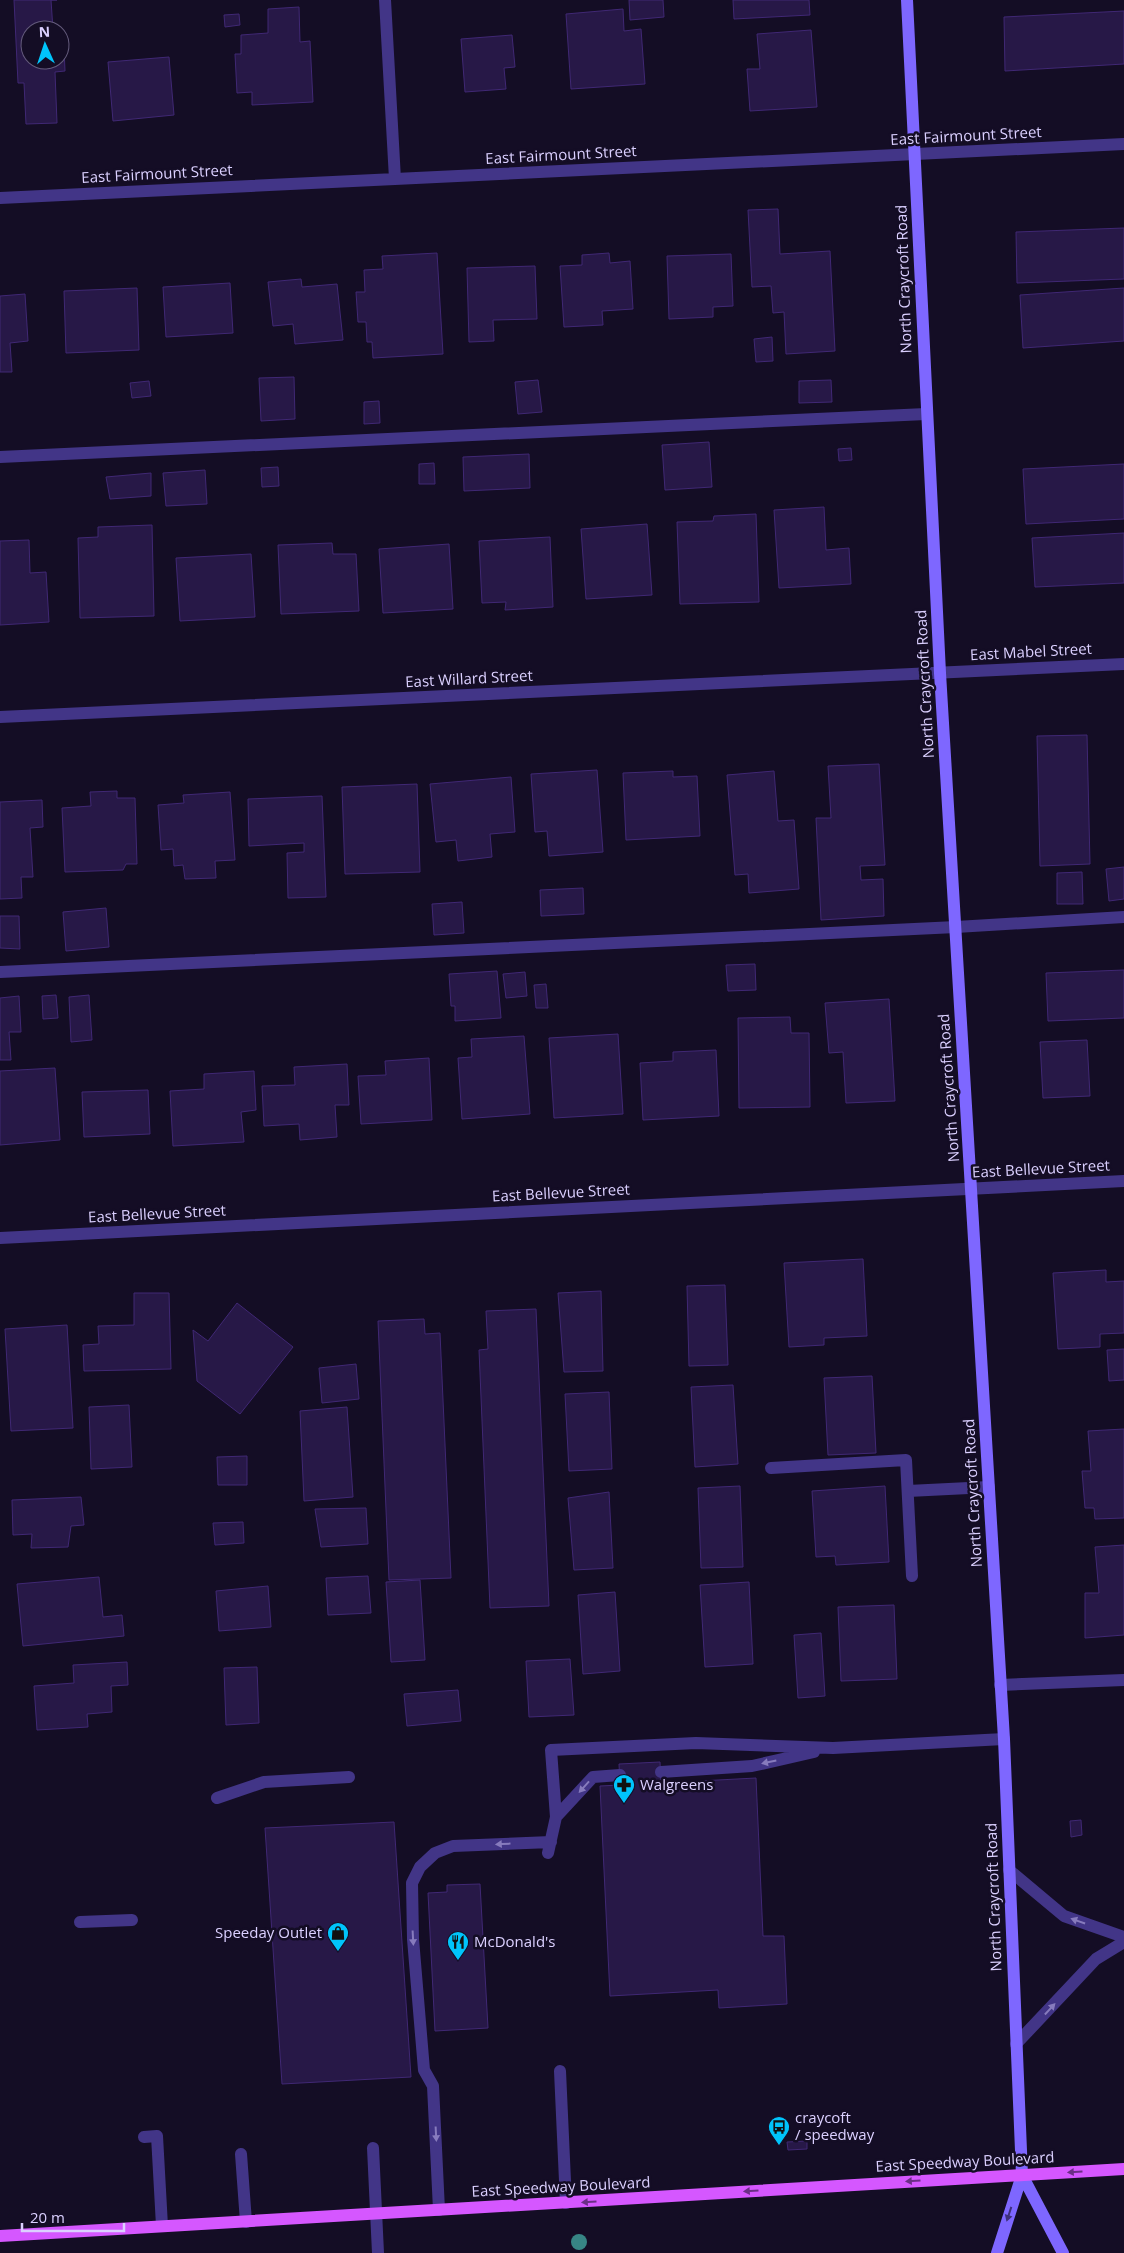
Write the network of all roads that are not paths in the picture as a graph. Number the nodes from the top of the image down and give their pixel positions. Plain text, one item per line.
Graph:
1 (385, 0) edge
2 (907, 0) edge
3 (1124, 144) edge
4 (916, 155) junction
5 (395, 179) junction
6 (0, 198) edge
7 (926, 414) junction
8 (0, 457) edge
9 (1124, 664) edge
10 (940, 673) junction
11 (0, 717) edge
12 (1124, 917) edge
13 (956, 927) junction
14 (0, 972) edge
15 (1124, 1181) edge
16 (972, 1188) junction
17 (0, 1238) edge
18 (771, 1468) dead end
19 (988, 1487) junction
20 (908, 1491) junction
21 (912, 1576) dead end
22 (1124, 1680) edge
23 (1000, 1685) junction
24 (1004, 1739) junction
25 (834, 1748) junction
26 (661, 1772) dead end
27 (620, 1775) dead end
28 (349, 1777) dead end
29 (217, 1798) dead end
30 (556, 1817) junction
31 (1009, 1870) junction
32 (132, 1920) dead end
33 (80, 1922) dead end
34 (1124, 1937) edge
35 (1124, 1942) edge
36 (1016, 2044) junction
37 (560, 2070) dead end
38 (144, 2137) dead end
39 (373, 2148) dead end
40 (241, 2154) dead end
41 (1124, 2169) edge
42 (1022, 2175) junction
43 (566, 2203) junction
44 (439, 2210) junction
45 (377, 2214) junction
46 (246, 2222) junction
47 (162, 2226) junction
48 (0, 2236) edge
49 (378, 2253) edge
50 (997, 2253) edge
51 (1063, 2253) edge

1 - 5 street
2 - 4 main road, North Craycroft Road
3 - 4 street, East Fairmount Street
4 - 5 street, East Fairmount Street
4 - 7 main road, North Craycroft Road
5 - 6 street, East Fairmount Street
7 - 8 street
7 - 10 main road, North Craycroft Road
9 - 10 street, East Mabel Street
10 - 11 street, East Willard Street
10 - 13 main road, North Craycroft Road
12 - 13 street
13 - 14 street
13 - 16 main road, North Craycroft Road
15 - 16 street, East Bellevue Street
16 - 17 street, East Bellevue Street
16 - 19 main road, North Craycroft Road
18 - 20 street
19 - 20 street
19 - 23 main road, North Craycroft Road
20 - 21 street
22 - 23 street
23 - 24 main road, North Craycroft Road
24 - 25 street
24 - 31 main road, North Craycroft Road
25 -> 26 street
25 - 30 street
27 -> 30 street
28 - 29 street
30 -> 44 street
34 -> 31 street
31 - 36 main road, North Craycroft Road
32 - 33 street
36 -> 35 street
36 - 42 main road, North Craycroft Road
37 - 43 street
38 - 47 street
39 - 45 street
40 - 46 street
41 -> 42 main road, East Speedway Boulevard
42 -> 43 main road, East Speedway Boulevard
42 -> 50 main road, North Craycroft Road
42 - 51 main road, North Craycroft Road
43 - 44 main road, East Speedway Boulevard
44 - 45 main road, East Speedway Boulevard
45 - 46 main road, East Speedway Boulevard
45 - 49 street
46 - 47 main road, East Speedway Boulevard
47 - 48 main road, East Speedway Boulevard

